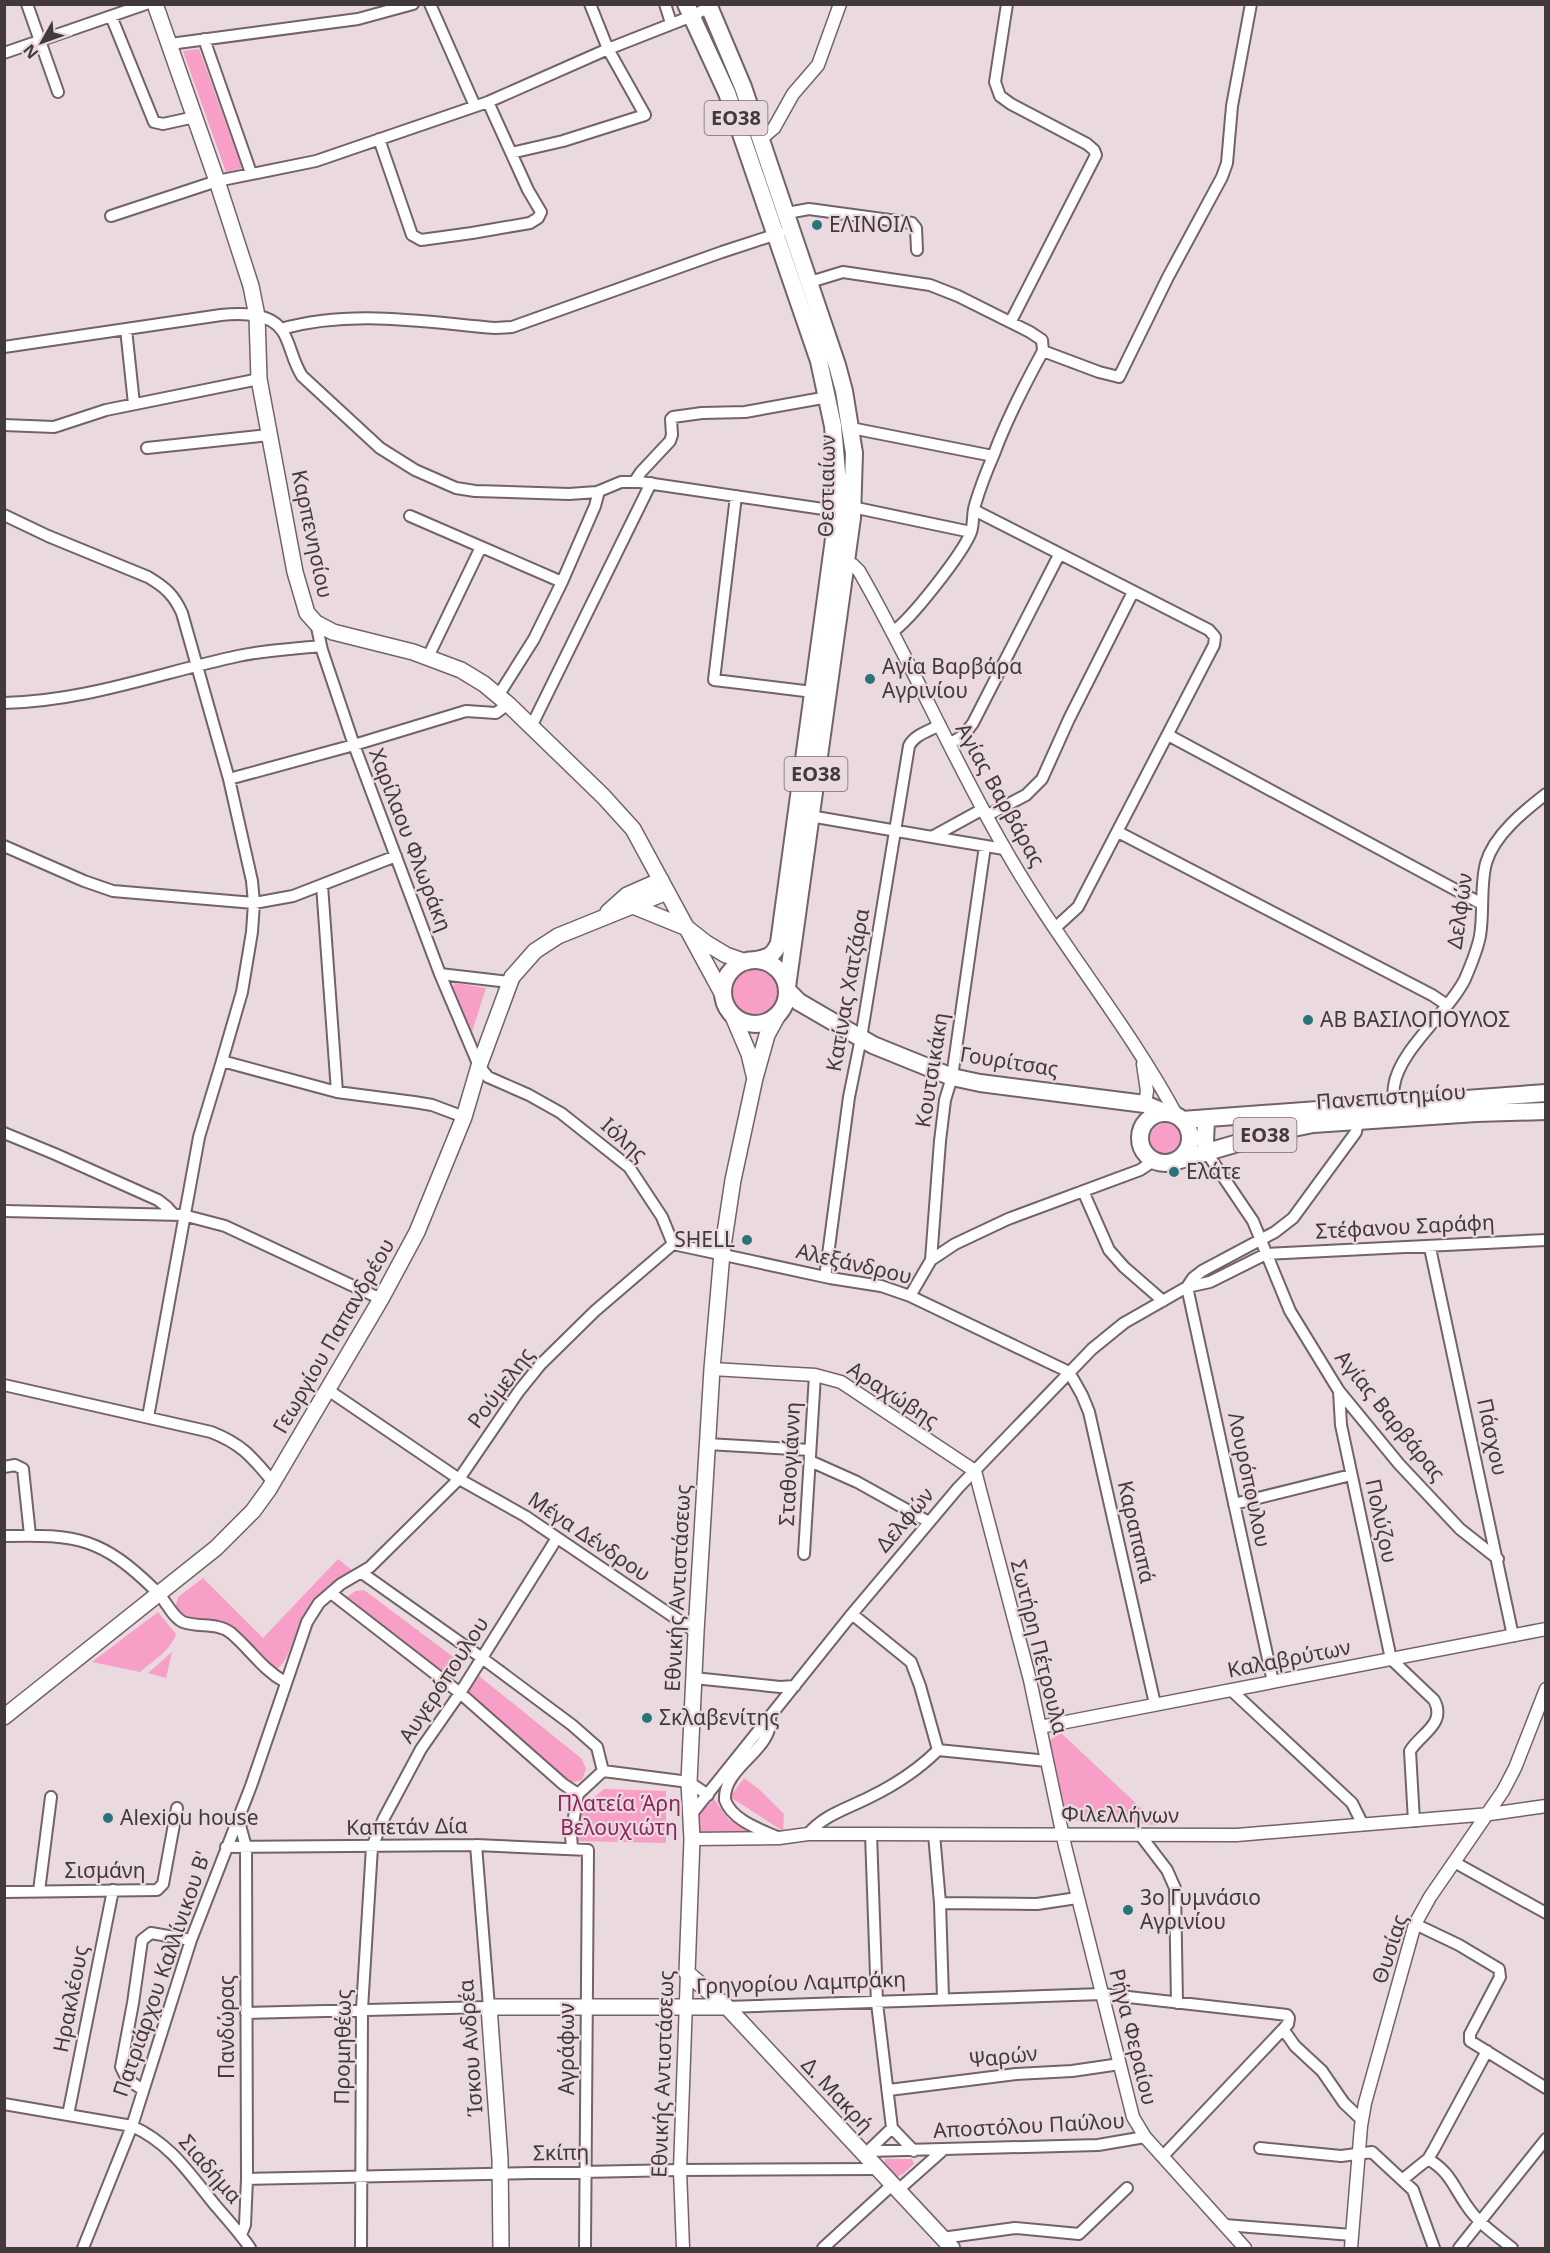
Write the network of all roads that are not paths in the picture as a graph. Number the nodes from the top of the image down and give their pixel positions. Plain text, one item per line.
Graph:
1 (27, 4) edge
2 (146, 4) edge
3 (155, 4) edge
4 (413, 4) edge
5 (430, 4) edge
6 (590, 4) edge
7 (664, 4) edge
8 (840, 4) edge
9 (1007, 4) edge
10 (1251, 4) edge
11 (708, 6) edge
12 (384, 9) edge
13 (689, 10) edge
14 (111, 16) junction
15 (671, 23) junction
16 (204, 39) junction
17 (39, 41) junction
18 (170, 44) junction
19 (608, 49) junction
20 (4, 53) edge
21 (743, 87) junction
22 (58, 92) dead end
23 (727, 93) junction
24 (488, 102) junction
25 (475, 106) junction
26 (195, 117) junction
27 (762, 138) junction
28 (379, 139) junction
29 (511, 153) junction
30 (251, 173) junction
31 (217, 181) junction
32 (787, 213) junction
33 (111, 216) dead end
34 (792, 230) junction
35 (776, 235) junction
36 (917, 250) dead end
37 (810, 282) junction
38 (256, 316) junction
39 (1011, 321) junction
40 (126, 329) junction
41 (281, 329) junction
42 (4, 347) edge
43 (1043, 351) junction
44 (259, 379) junction
45 (828, 397) junction
46 (134, 404) junction
47 (4, 425) edge
48 (851, 428) junction
49 (269, 435) junction
50 (147, 448) dead end
51 (993, 456) junction
52 (635, 482) junction
53 (651, 483) junction
54 (599, 491) junction
55 (736, 496) junction
56 (845, 509) junction
57 (974, 510) junction
58 (4, 515) edge
59 (410, 516) dead end
60 (971, 532) junction
61 (481, 547) junction
62 (1059, 555) junction
63 (839, 561) junction
64 (562, 582) junction
65 (1133, 592) junction
66 (316, 623) junction
67 (892, 632) junction
68 (321, 646) junction
69 (428, 657) junction
70 (196, 667) junction
71 (813, 692) junction
72 (503, 700) junction
73 (4, 704) edge
74 (940, 725) junction
75 (531, 727) junction
76 (1168, 735) junction
77 (949, 744) junction
78 (354, 745) junction
79 (229, 778) junction
80 (1545, 794) edge
81 (985, 812) junction
82 (810, 816) junction
83 (895, 831) junction
84 (1118, 832) junction
85 (932, 837) junction
86 (4, 846) edge
87 (985, 846) junction
88 (1005, 849) junction
89 (396, 856) junction
90 (322, 885) junction
91 (664, 886) junction
92 (254, 903) junction
93 (1482, 903) junction
94 (633, 906) junction
95 (603, 916) junction
96 (687, 928) junction
97 (1055, 928) junction
98 (751, 961) junction
99 (440, 974) junction
100 (509, 982) junction
101 (787, 989) junction
102 (723, 995) junction
103 (1447, 1005) junction
104 (808, 1008) junction
105 (781, 1011) junction
106 (732, 1014) junction
107 (861, 1038) junction
108 (1140, 1054) junction
109 (222, 1061) junction
110 (479, 1066) junction
111 (952, 1077) junction
112 (754, 1078) junction
113 (337, 1092) junction
114 (1545, 1093) edge
115 (1145, 1104) junction
116 (1395, 1111) junction
117 (1545, 1111) edge
118 (1359, 1114) junction
119 (464, 1116) junction
120 (1175, 1116) junction
121 (1206, 1119) junction
122 (4, 1133) edge
123 (1141, 1133) junction
124 (1207, 1153) junction
125 (1155, 1160) junction
126 (1173, 1162) junction
127 (1083, 1191) junction
128 (4, 1211) edge
129 (178, 1215) junction
130 (1283, 1226) junction
131 (1260, 1239) junction
132 (1545, 1240) edge
133 (673, 1244) junction
134 (1430, 1248) junction
135 (1293, 1252) junction
136 (722, 1253) junction
137 (1266, 1254) junction
138 (931, 1260) junction
139 (830, 1278) junction
140 (1187, 1287) junction
141 (910, 1296) junction
142 (381, 1299) junction
143 (1162, 1300) junction
144 (712, 1369) junction
145 (1069, 1372) junction
146 (815, 1375) junction
147 (4, 1385) edge
148 (328, 1390) junction
149 (1339, 1391) junction
150 (148, 1417) junction
151 (707, 1444) junction
152 (810, 1455) junction
153 (4, 1467) edge
154 (975, 1471) junction
155 (1351, 1475) junction
156 (459, 1479) junction
157 (273, 1482) junction
158 (1234, 1504) junction
159 (928, 1522) junction
160 (30, 1535) junction
161 (4, 1536) edge
162 (557, 1538) junction
163 (804, 1554) dead end
164 (1498, 1559) junction
165 (366, 1570) junction
166 (158, 1593) junction
167 (331, 1593) junction
168 (852, 1614) junction
169 (1545, 1629) edge
170 (696, 1632) junction
171 (1513, 1636) junction
172 (482, 1658) junction
173 (1391, 1659) junction
174 (694, 1678) junction
175 (285, 1682) junction
176 (1273, 1682) junction
177 (795, 1686) junction
178 (1545, 1689) edge
179 (1231, 1690) junction
180 (460, 1693) junction
181 (1155, 1704) junction
182 (4, 1717) edge
183 (770, 1719) junction
184 (1040, 1727) junction
185 (938, 1750) junction
186 (1047, 1761) junction
187 (603, 1771) junction
188 (689, 1782) junction
189 (578, 1794) junction
190 (708, 1795) junction
191 (51, 1797) dead end
192 (1545, 1806) edge
193 (177, 1808) dead end
194 (1489, 1814) junction
195 (690, 1816) junction
196 (238, 1818) junction
197 (1414, 1821) junction
198 (1364, 1826) junction
199 (808, 1834) junction
200 (871, 1834) junction
201 (934, 1834) junction
202 (1062, 1834) junction
203 (1141, 1836) junction
204 (779, 1838) junction
205 (692, 1839) junction
206 (476, 1845) junction
207 (226, 1847) junction
208 (246, 1847) junction
209 (372, 1847) junction
210 (572, 1848) junction
211 (588, 1850) joint
212 (1454, 1862) junction
213 (113, 1890) junction
214 (39, 1891) junction
215 (4, 1892) edge
216 (1077, 1898) junction
217 (940, 1903) junction
218 (1545, 1913) edge
219 (1415, 1924) junction
220 (191, 1940) junction
221 (687, 1973) junction
222 (1102, 1994) junction
223 (943, 1998) junction
224 (877, 2002) junction
225 (1177, 2003) junction
226 (587, 2006) junction
227 (489, 2007) junction
228 (727, 2007) junction
229 (686, 2008) junction
230 (362, 2009) junction
231 (246, 2013) junction
232 (1282, 2029) junction
233 (1486, 2051) junction
234 (1120, 2064) junction
235 (1545, 2088) edge
236 (143, 2090) junction
237 (889, 2090) junction
238 (4, 2104) edge
239 (68, 2115) junction
240 (1362, 2120) junction
241 (132, 2126) junction
242 (892, 2128) junction
243 (1145, 2137) junction
244 (1545, 2139) edge
245 (1260, 2148) dead end
246 (914, 2151) junction
247 (942, 2151) junction
248 (866, 2153) junction
249 (1358, 2154) junction
250 (1163, 2156) junction
251 (1428, 2159) junction
252 (877, 2169) junction
253 (680, 2170) junction
254 (585, 2172) junction
255 (500, 2174) junction
256 (360, 2177) junction
257 (247, 2179) junction
258 (1402, 2180) junction
259 (895, 2188) junction
260 (1126, 2188) dead end
261 (1480, 2222) junction
262 (1225, 2225) junction
263 (241, 2235) junction
264 (1352, 2235) junction
265 (947, 2243) edge
266 (83, 2248) edge
267 (250, 2248) edge
268 (361, 2248) edge
269 (501, 2248) edge
270 (585, 2248) edge
271 (683, 2248) edge
272 (823, 2248) edge
273 (1245, 2248) edge
274 (1351, 2248) edge
275 (1434, 2248) edge
276 (1460, 2248) edge
277 (1512, 2248) edge

1 - 17 street
2 - 14 street
3 - 18 main road, Καρπενησίου
4 - 12 street
5 - 25 street
6 - 19 street
7 - 15 street
8 - 27 street
9 - 39 street
10 - 43 street
11 - 13 street
11 - 21 main road, Θεστιαίων / ΕΟ38
12 - 16 street
13 - 15 street
13 - 23 main road, Θεστιαίων / ΕΟ38
14 - 17 street
14 - 26 street
15 - 19 street
16 - 18 street
16 - 30 street
17 - 20 street
17 - 22 street
18 - 26 main road, Καρπενησίου
19 - 24 street
19 - 29 street
21 - 23 main road
21 - 27 main road, Θεστιαίων / ΕΟ38
23 - 35 main road, Θεστιαίων / ΕΟ38
24 - 25 street
24 - 29 street
25 - 28 street
26 - 31 main road, Καρπενησίου
27 - 32 main road, Θεστιαίων / ΕΟ38
28 - 29 street
28 - 30 street
30 - 31 street
31 - 33 street
31 - 38 main road, Καρπενησίου
32 - 34 main road, Θεστιαίων / ΕΟ38
32 - 36 street
34 - 35 street
34 - 37 main road, Θεστιαίων / ΕΟ38
35 - 41 street
35 - 45 main road, Θεστιαίων / ΕΟ38
37 - 39 street
37 - 48 main road, Θεστιαίων / ΕΟ38
38 - 40 street
38 - 41 street
38 - 44 main road, Καρπενησίου
39 - 43 street
40 - 42 street
40 - 46 street
41 - 54 street
43 - 51 street
44 - 46 street
44 - 49 main road, Καρπενησίου
45 - 52 street
45 - 56 main road, Θεστιαίων / ΕΟ38
46 - 47 street
48 - 51 street
48 - 56 main road, Θεστιαίων / ΕΟ38
49 - 50 street
49 - 66 main road, Καρπενησίου
51 - 57 street
52 - 53 street
52 - 54 street
53 - 55 street
53 - 75 street
54 - 64 street
55 - 56 street
55 - 71 street
56 - 60 street
56 - 63 main road, Θεστιαίων / ΕΟ38
57 - 60 street
57 - 62 street
58 - 70 street
59 - 61 street
60 - 67 street
61 - 64 street
61 - 69 street
62 - 65 street
62 - 77 street
63 - 67 street, Αγίας Βαρβάρας
63 - 71 main road, Θεστιαίων / ΕΟ38
63 - 82 main road, Θεστιαίων / ΕΟ38
64 - 72 street
65 - 76 street
65 - 81 street
66 - 68 street, Χαρίλαου Φλωράκη
66 - 69 main road, Καρπενησίου
67 - 74 street, Αγίας Βαρβάρας
68 - 70 street
68 - 78 street, Χαρίλαου Φλωράκη
69 - 72 main road, Καρπενησίου
70 - 73 street
70 - 79 street
71 - 98 main road, Θεστιαίων / ΕΟ38
72 - 75 main road, Καρπενησίου
72 - 78 street
74 - 77 street, Αγίας Βαρβάρας
74 - 83 street, Κατίνας Χατζάρα
75 - 91 main road, Καρπενησίου
76 - 84 street
76 - 93 street
77 - 81 street, Αγίας Βαρβάρας
78 - 79 street
78 - 89 street, Χαρίλαου Φλωράκη
79 - 92 street
80 - 93 street, Δελφών
81 - 85 street
81 - 88 street, Αγίας Βαρβάρας
82 - 83 street
82 - 101 main road, Θεστιαίων / ΕΟ38
83 - 85 street
83 - 107 street, Κατίνας Χατζάρα
84 - 97 street
84 - 103 street
85 - 87 street
86 - 92 street
87 - 88 street
87 - 111 street, Κουτσικάκη
88 - 97 street, Αγίας Βαρβάρας
89 - 90 street
89 - 99 street, Χαρίλαου Φλωράκη
90 - 92 street
90 - 113 street
91 - 94 main road
91 - 95 main road
91 - 96 main road, Καρπενησίου
92 - 109 street
93 - 103 street, Δελφών
94 - 95 main road
94 - 96 main road
95 - 100 main road, Γεωργίου Παπανδρέου
96 - 98 main road, Καρπενησίου
96 - 102 main road, Καρπενησίου
97 - 108 street, Αγίας Βαρβάρας
98 - 101 main road, ΕΟ38
98 - 102 main road, ΕΟ38
99 - 100 street
99 - 110 street, Χαρίλαου Φλωράκη
100 - 110 main road, Γεωργίου Παπανδρέου
101 - 104 main road, Γουρίτσας / ΕΟ38
101 - 105 main road, ΕΟ38
102 - 106 main road
103 - 116 street, Δελφών
104 - 105 main road, Γουρίτσας / ΕΟ38
104 - 107 main road, Γουρίτσας / ΕΟ38
105 - 106 main road, ΕΟ38
105 - 112 main road, Εθνικής Αντιστάσεως
106 - 112 main road, Εθνικής Αντιστάσεως
107 - 111 main road, Γουρίτσας / ΕΟ38
107 - 139 street, Κατίνας Χατζάρα
108 - 115 street, Αγίας Βαρβάρας
108 - 120 street, Αγίας Βαρβάρας
109 - 113 street
109 - 129 street
110 - 119 main road, Γεωργίου Παπανδρέου
110 - 133 street, Ιόλης
111 - 115 main road, Γουρίτσας / ΕΟ38
111 - 138 street, Κουτσικάκη
112 - 136 main road, Εθνικής Αντιστάσεως
113 - 119 street
114 - 116 main road, Πανεπιστημίου / ΕΟ38
115 - 120 main road, Γουρίτσας / ΕΟ38
115 - 123 main road
116 - 117 main road, Πανεπιστημίου / ΕΟ38
116 - 118 main road, Πανεπιστημίου / ΕΟ38
118 - 121 main road, Πανεπιστημίου / ΕΟ38
118 - 124 main road, Πανεπιστημίου / ΕΟ38
118 - 130 street, Δελφών
119 - 142 main road, Γεωργίου Παπανδρέου
120 - 121 main road, Πανεπιστημίου / ΕΟ38
120 - 123 main road
120 - 126 main road
121 - 124 main road
122 - 129 street
123 - 125 main road
124 - 126 main road, Πανεπιστημίου / ΕΟ38
124 - 131 street, Αγίας Βαρβάρας
125 - 126 main road, ΕΟ38
125 - 127 street
127 - 138 street
127 - 143 street
128 - 129 street
129 - 142 street
129 - 150 street
130 - 131 street, Δελφών
130 - 135 street
131 - 137 street, Αγίας Βαρβάρας
131 - 140 street, Δελφών
132 - 134 street, Στέφανου Σαράφη
133 - 136 street
133 - 156 street, Ρούμελης
134 - 135 street, Στέφανου Σαράφη
134 - 164 street, Πάσχου
135 - 137 street, Στέφανου Σαράφη
136 - 139 street, Αλεξάνδρου
136 - 144 main road, Εθνικής Αντιστάσεως
137 - 140 street, Δελφών
137 - 149 street, Αγίας Βαρβάρας
138 - 141 street, Κουτσικάκη
139 - 141 street, Αλεξάνδρου
140 - 143 street, Δελφών
140 - 158 street, Λουρόπουλου
141 - 145 street, Αλεξάνδρου
142 - 148 main road, Γεωργίου Παπανδρέου
143 - 145 street, Δελφών
144 - 146 street, Αραχώβης
144 - 151 main road, Εθνικής Αντιστάσεως
145 - 154 street, Δελφών
145 - 181 street, Καραπαπά
146 - 152 street, Σταθογιάννη
146 - 154 street, Αραχώβης
147 - 150 street
148 - 156 street, Μέγα Δένδρου
148 - 157 main road, Γεωργίου Παπανδρέου
149 - 155 street, Πολύζου
149 - 164 street, Αγίας Βαρβάρας
150 - 157 street
151 - 152 street
151 - 170 main road, Εθνικής Αντιστάσεως
152 - 159 street
152 - 163 street, Σταθογιάννη
153 - 160 street
154 - 159 street, Δελφών
154 - 184 street, Σωτήρη Πέτρουλα
155 - 158 street
155 - 173 street, Πολύζου
156 - 162 street, Μέγα Δένδρου
156 - 165 street, Ρούμελης
157 - 166 main road, Γεωργίου Παπανδρέου
158 - 176 street, Λουρόπουλου
159 - 168 street, Δελφών
160 - 161 street
160 - 166 street
162 - 170 street, Μέγα Δένδρου
162 - 172 street, Αυγερόπουλου
164 - 171 street, Πάσχου
165 - 167 street, Πατριάρχου Καλλίνικου B'
165 - 172 street
166 - 175 street
166 - 182 main road, Γεωργίου Παπανδρέου
167 - 175 street, Πατριάρχου Καλλίνικου B'
167 - 180 street
168 - 177 street, Δελφών
168 - 185 street
169 - 171 street, Καλαβρύτων
170 - 174 main road, Εθνικής Αντιστάσεως
171 - 173 street, Καλαβρύτων
172 - 180 street, Αυγερόπουλου
172 - 187 street
173 - 176 street, Καλαβρύτων
173 - 197 street
174 - 177 street
174 - 188 main road, Εθνικής Αντιστάσεως
175 - 196 street, Πατριάρχου Καλλίνικου B'
176 - 179 street, Καλαβρύτων
177 - 183 street, Δελφών
178 - 194 street, Θυσίας
179 - 181 street, Καλαβρύτων
179 - 198 street
180 - 189 street
180 - 209 street, Αυγερόπουλου
181 - 184 street, Καλαβρύτων
183 - 190 street, Δελφών
183 - 204 street
184 - 186 street, Σωτήρη Πέτρουλα
185 - 186 street
185 - 199 street
186 - 202 street, Σωτήρη Πέτρουλα
187 - 188 street
187 - 189 street
188 - 190 street
188 - 195 main road, Εθνικής Αντιστάσεως
189 - 210 street
190 - 195 street, Δελφών
191 - 214 street
192 - 194 street, Φιλελλήνων
193 - 213 street, Σισμάνη
194 - 197 street, Φιλελλήνων
194 - 212 street, Θυσίας
195 - 205 main road, Εθνικής Αντιστάσεως
196 - 207 street, Πατριάρχου Καλλίνικου B'
196 - 208 street, Πανδώρας
197 - 198 street, Φιλελλήνων
198 - 203 street, Φιλελλήνων
199 - 200 street, Φιλελλήνων
199 - 204 street, Φιλελλήνων
200 - 201 street, Φιλελλήνων
200 - 224 street
201 - 202 street, Φιλελλήνων
201 - 217 street
202 - 203 street, Φιλελλήνων
202 - 216 street, Ρήγα Φεραίου
203 - 225 street
204 - 205 street, Φιλελλήνων
205 - 221 main road, Εθνικής Αντιστάσεως
206 - 209 street, Καπετάν Δία
206 - 210 street, Καπετάν Δία
206 - 227 street, Ίσκου Ανδρέα
207 - 208 street, Καπετάν Δία
207 - 220 street, Πατριάρχου Καλλίνικου B'
208 - 209 street, Καπετάν Δία
208 - 231 street, Πανδώρας
209 - 230 street, Προμηθέως
210 - 211 street, Καπετάν Δία
211 - 226 street, Αγράφων
212 - 218 street
212 - 219 street, Θυσίας
213 - 214 street, Σισμάνη
213 - 239 street, Ηρακλέους
214 - 215 street, Σισμάνη
216 - 217 street
216 - 222 street, Ρήγα Φεραίου
217 - 223 street
219 - 233 street
219 - 240 street, Θυσίας
220 - 236 street, Πατριάρχου Καλλίνικου B'
220 - 236 street
221 - 228 main road, Δ. Μακρή
221 - 229 street, Εθνικής Αντιστάσεως
222 - 223 street, Γρηγορίου Λαμπράκη
222 - 225 street, Γρηγορίου Λαμπράκη
222 - 234 street, Ρήγα Φεραίου
223 - 224 street, Γρηγορίου Λαμπράκη
224 - 228 street, Γρηγορίου Λαμπράκη
224 - 237 street
225 - 232 street, Γρηγορίου Λαμπράκη
226 - 227 main road, Γρηγορίου Λαμπράκη
226 - 229 main road, Γρηγορίου Λαμπράκη
226 - 254 street, Αγράφων
227 - 230 street, Γρηγορίου Λαμπράκη
227 - 255 main road, Ίσκου Ανδρέα
228 - 229 main road, Γρηγορίου Λαμπράκη
228 - 248 main road, Δ. Μακρή
229 - 253 street, Εθνικής Αντιστάσεως
230 - 231 street, Γρηγορίου Λαμπράκη
230 - 256 street, Προμηθέως
231 - 257 street, Πανδώρας
232 - 240 street
232 - 250 street
233 - 235 street
233 - 251 street
234 - 237 street, Ψαρών
234 - 243 street, Ρήγα Φεραίου
236 - 241 street, Πατριάρχου Καλλίνικου B'
237 - 242 street
238 - 239 street, Σιαδήμα
239 - 241 street, Σιαδήμα
240 - 249 street, Θυσίας
241 - 263 street, Σιαδήμα
241 - 266 street, Πατριάρχου Καλλίνικου B'
242 - 246 street, Αποστόλου Παύλου
242 - 248 street
243 - 247 street, Αποστόλου Παύλου
243 - 250 street, Ρήγα Φεραίου
244 - 261 street
245 - 249 street
246 - 247 street, Αποστόλου Παύλου
246 - 248 street, Αποστόλου Παύλου
247 - 259 street
248 - 252 main road, Δ. Μακρή
249 - 258 street
249 - 264 street, Θυσίας
250 - 262 street, Ρήγα Φεραίου
251 - 258 street
251 - 261 street
252 - 253 street, Σκίπη
252 - 259 main road, Δ. Μακρή
253 - 254 street, Σκίπη
253 - 271 street, Εθνικής Αντιστάσεως
254 - 255 street, Σκίπη
254 - 270 street, Αγράφων
255 - 256 street, Σκίπη
255 - 269 main road, Ίσκου Ανδρέα
256 - 257 street, Σκίπη
256 - 268 street, Προμηθέως
257 - 263 street, Πανδώρας
258 - 275 street
259 - 265 main road, Δ. Μακρή
259 - 272 street
260 - 265 street
261 - 276 street
261 - 277 street
262 - 264 street
262 - 273 street, Ρήγα Φεραίου
263 - 267 street, Σιαδήμα
264 - 274 street, Θυσίας

